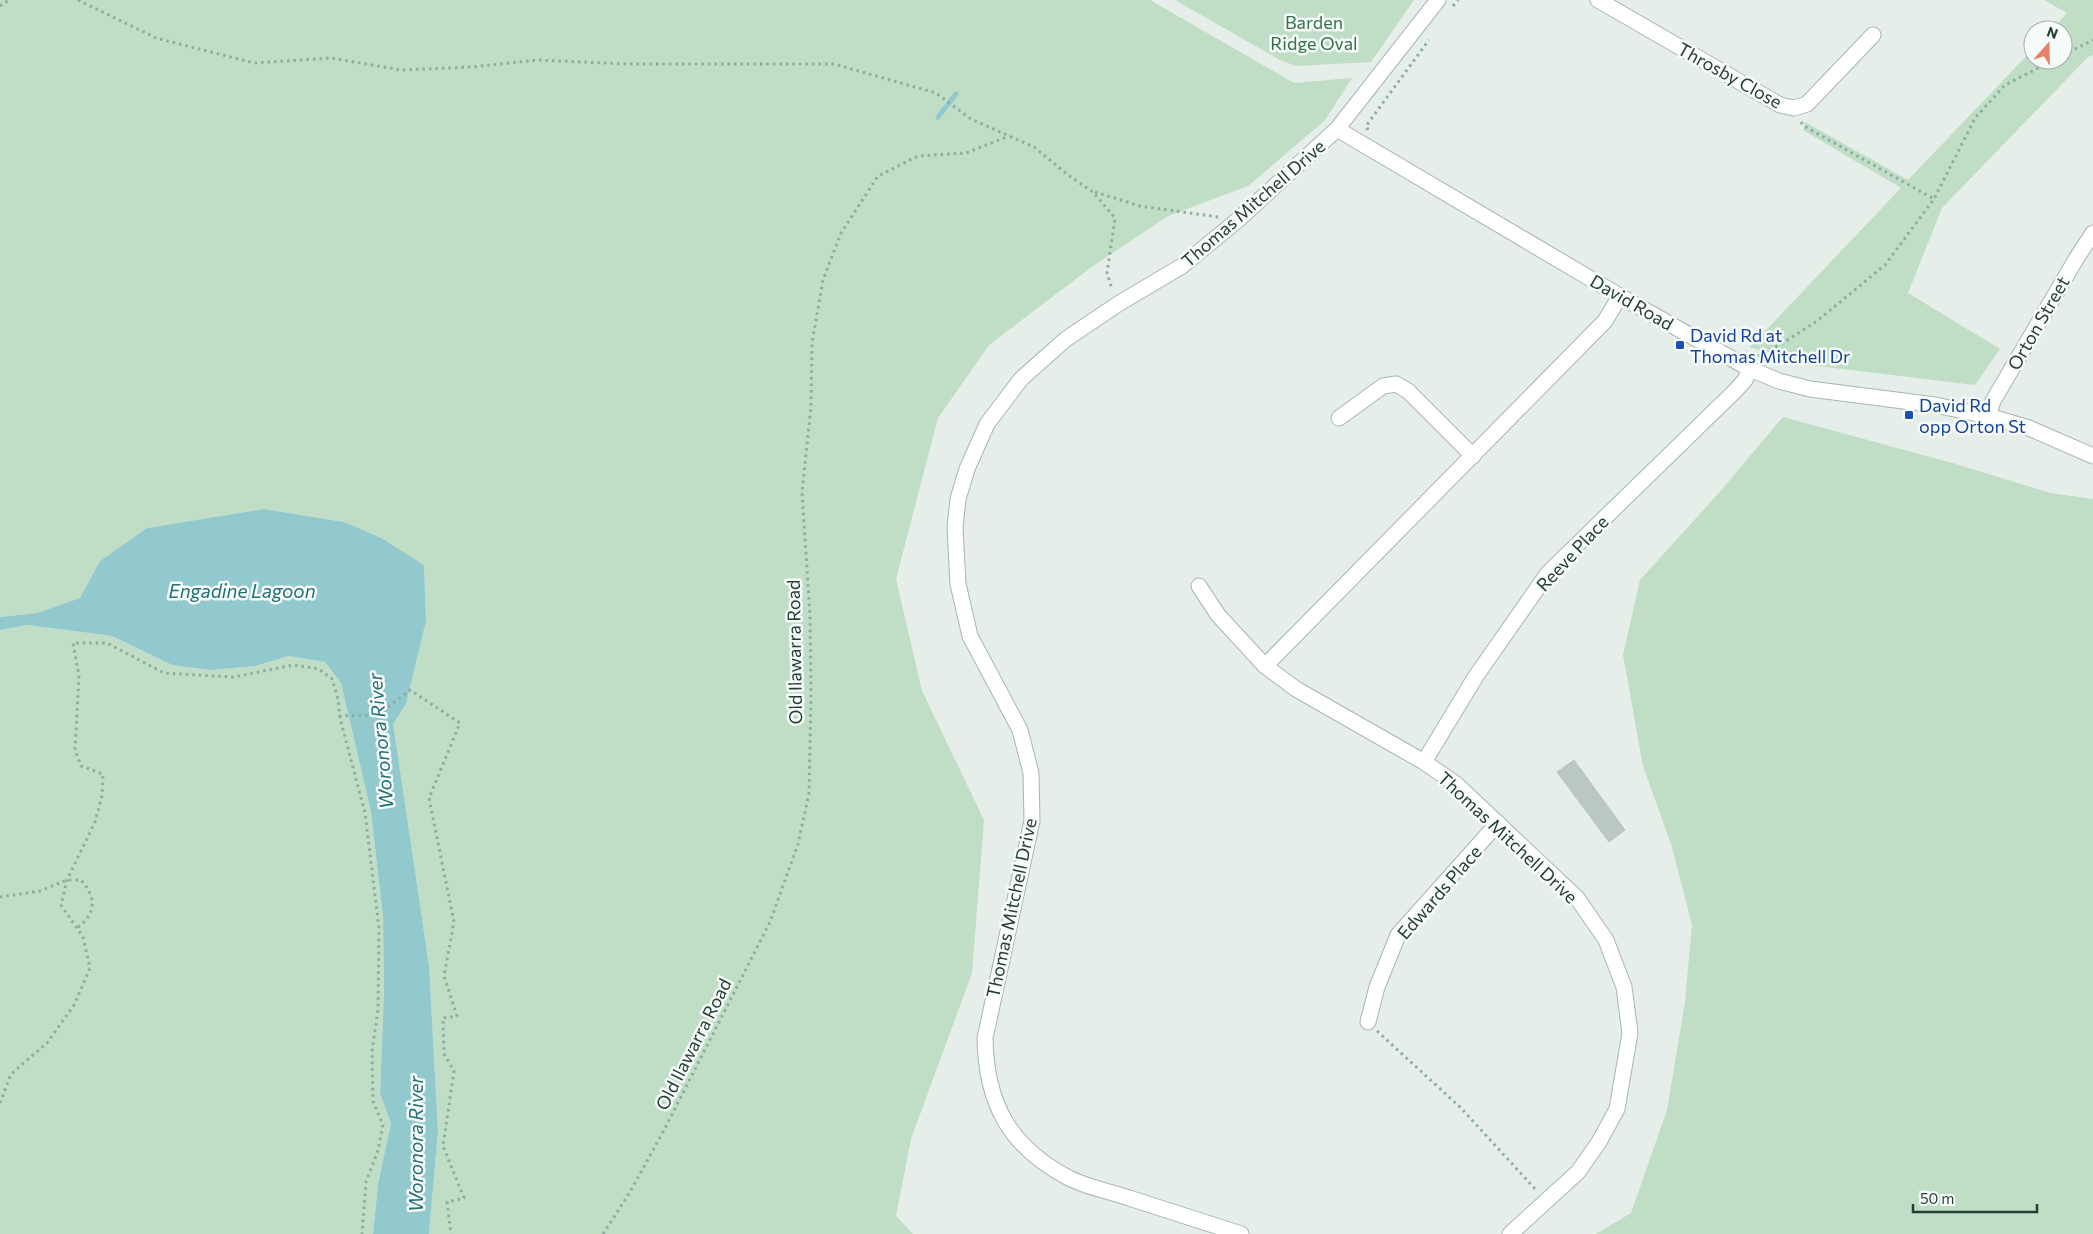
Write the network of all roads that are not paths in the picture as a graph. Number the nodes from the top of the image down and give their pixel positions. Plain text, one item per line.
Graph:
1 (1438, 0) edge
2 (1598, 0) edge
3 (1873, 35) dead end
4 (1337, 129) junction
5 (2093, 233) edge
6 (1620, 296) junction
7 (1750, 369) junction
8 (1988, 416) junction
9 (1339, 418) dead end
10 (1473, 456) junction
11 (2093, 456) edge
12 (1199, 586) dead end
13 (1265, 666) junction
14 (1424, 762) junction
15 (1498, 823) junction
16 (1368, 1022) road end
17 (1241, 1234) edge
18 (1510, 1234) edge

1 - 4 street, Thomas Mitchell Drive
2 - 3 street, Throsby Close
4 - 6 street, David Road
4 - 17 street, Thomas Mitchell Drive
5 - 8 street, Orton Street
6 - 7 street, David Road
6 - 10 street
7 - 8 street, David Road
7 - 14 street, Reeve Place
8 - 11 street, David Road
9 - 10 street
10 - 13 street
12 - 13 street, Thomas Mitchell Drive
13 - 14 street, Thomas Mitchell Drive
14 - 15 street, Thomas Mitchell Drive
15 - 16 street, Edwards Place
15 - 18 street, Thomas Mitchell Drive

